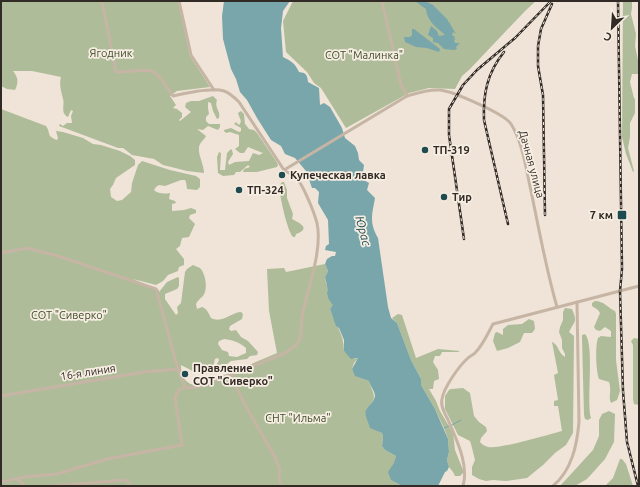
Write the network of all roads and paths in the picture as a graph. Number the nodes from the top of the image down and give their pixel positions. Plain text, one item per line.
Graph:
1 (102, 1) edge
2 (179, 1) edge
3 (382, 1) edge
4 (214, 90) junction
5 (407, 96) junction
6 (284, 170) junction
7 (1, 253) edge
8 (639, 286) edge
9 (578, 302) junction
10 (557, 307) junction
11 (178, 369) junction
12 (230, 375) junction
13 (185, 387) junction
14 (1, 396) edge
15 (18, 479) junction
16 (1, 482) edge
17 (25, 486) edge
18 (51, 486) edge
19 (130, 486) edge
20 (281, 486) edge
21 (463, 486) edge
22 (553, 486) edge

1 - 4 street
2 - 4 street
3 - 5 street
4 - 6 street
5 - 6 street, Дачная улица
5 - 10 street, Дачная улица
6 - 12 street
7 - 11 street
8 - 9 street
9 - 10 street
9 - 22 street
10 - 21 street
11 - 13 street
11 - 14 street, 16-я линия
12 - 13 street
12 - 20 street
13 - 15 street
15 - 16 street
15 - 17 street
18 - 19 street

